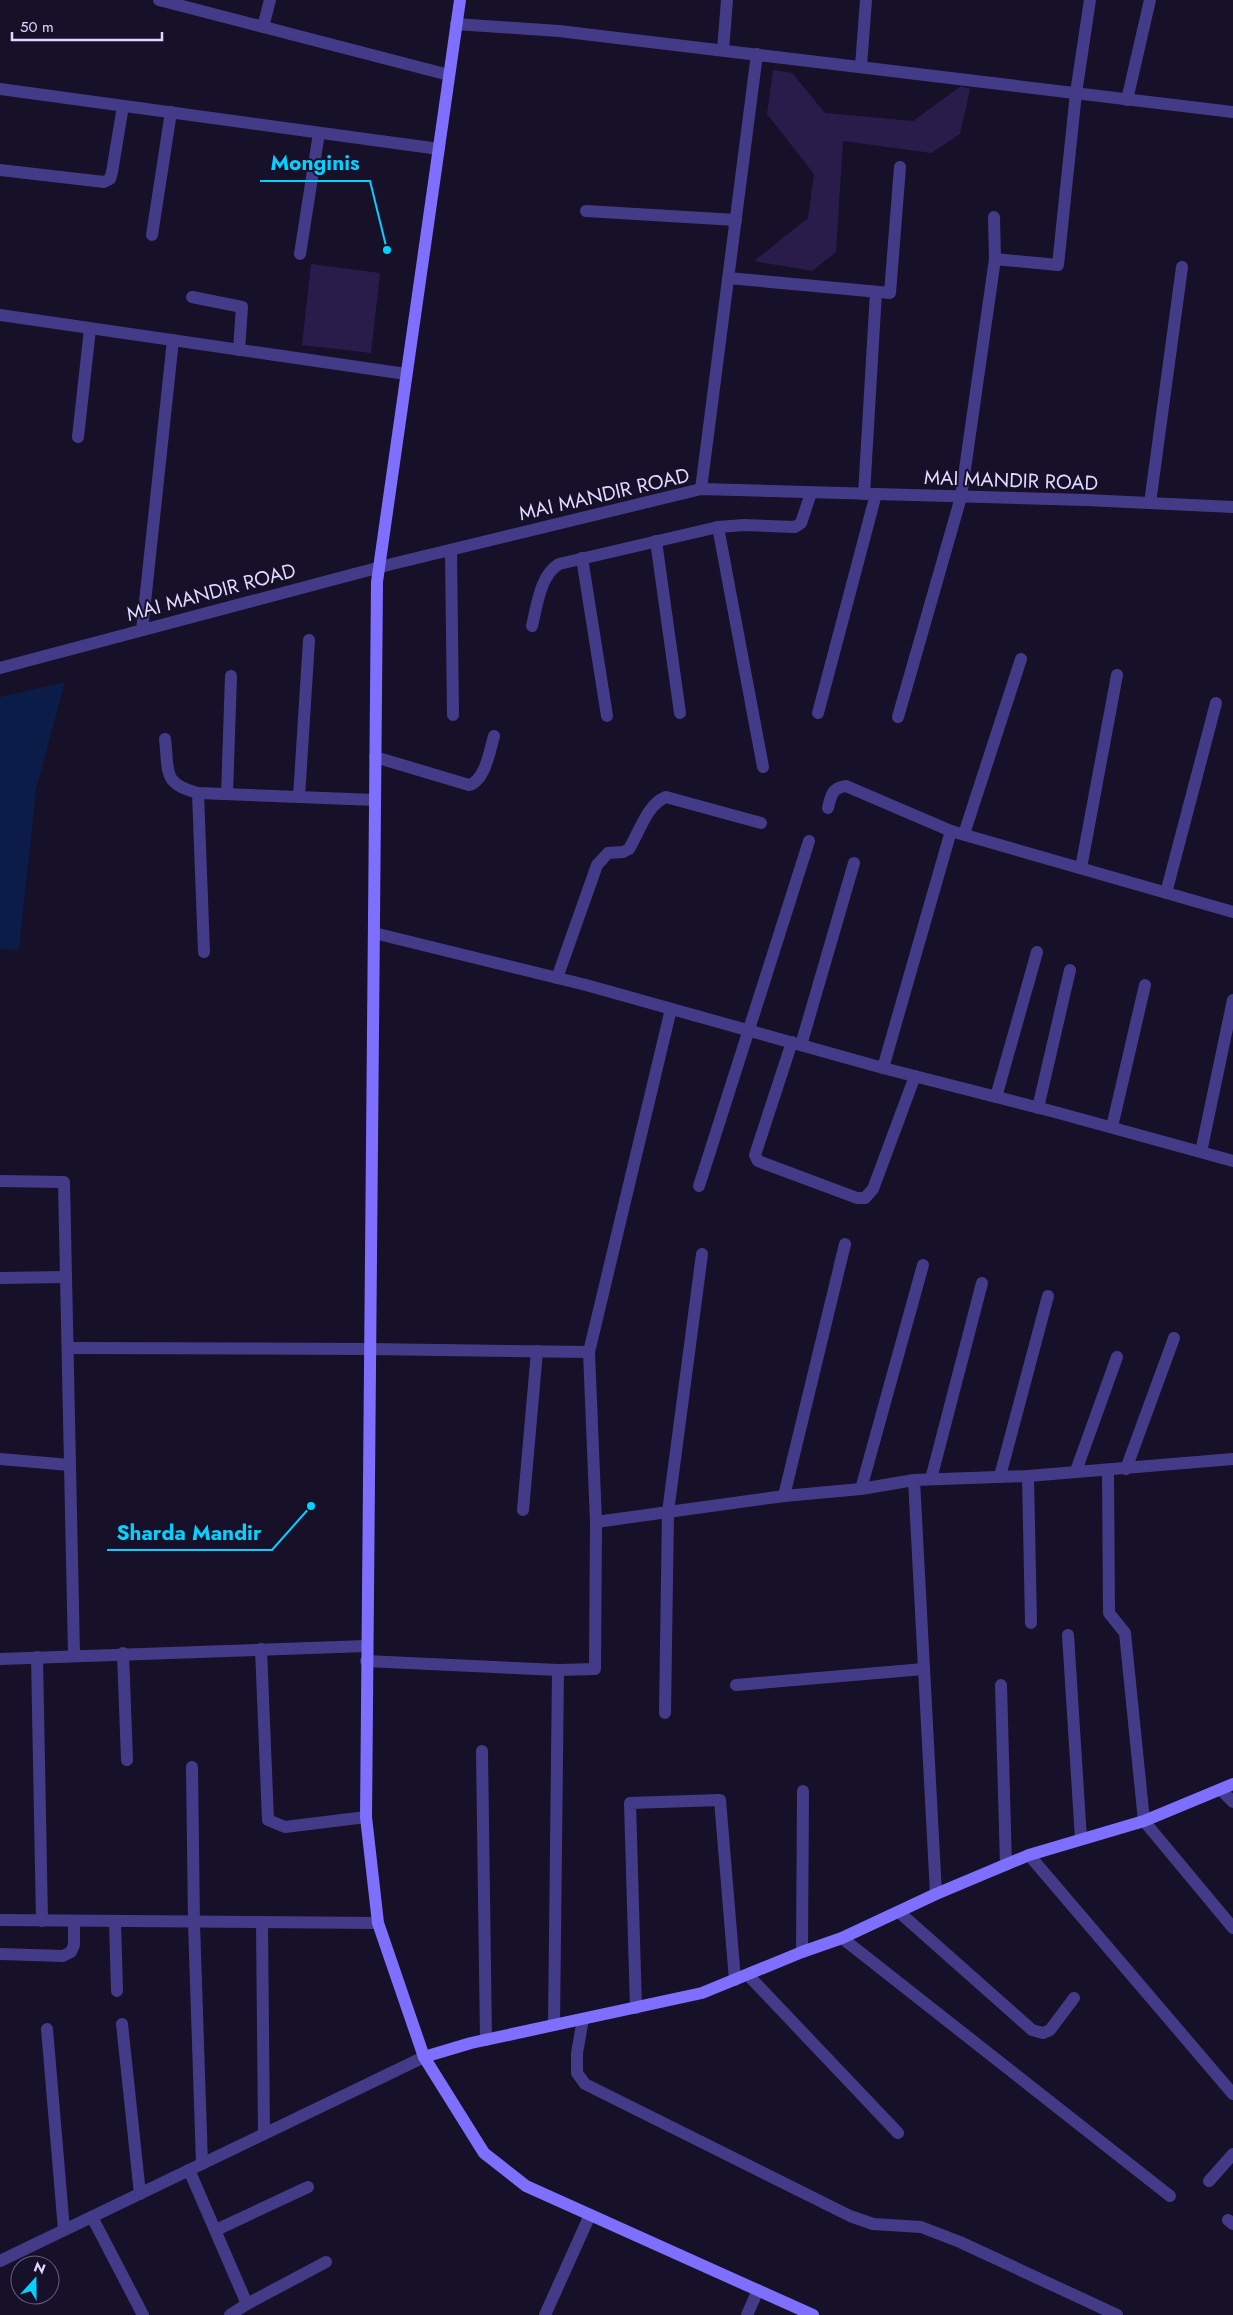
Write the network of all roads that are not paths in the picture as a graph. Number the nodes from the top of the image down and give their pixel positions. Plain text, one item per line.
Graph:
1 (159, 0) edge
2 (270, 0) edge
3 (460, 0) edge
4 (727, 0) edge
5 (866, 0) edge
6 (1090, 0) edge
7 (1150, 0) edge
8 (456, 24) junction
9 (263, 27) junction
10 (723, 50) junction
11 (757, 54) junction
12 (861, 66) junction
13 (449, 75) junction
14 (0, 89) edge
15 (1076, 94) junction
16 (1127, 100) junction
17 (123, 106) junction
18 (171, 112) junction
19 (1233, 112) edge
20 (320, 133) junction
21 (438, 150) junction
22 (900, 167) dead end
23 (0, 170) edge
24 (586, 211) dead end
25 (994, 217) dead end
26 (736, 220) junction
27 (152, 235) dead end
28 (300, 254) dead end
29 (995, 259) junction
30 (1182, 267) dead end
31 (728, 278) junction
32 (876, 292) junction
33 (192, 297) dead end
34 (0, 315) edge
35 (90, 329) junction
36 (173, 340) junction
37 (239, 350) junction
38 (406, 374) junction
39 (78, 437) dead end
40 (701, 490) junction
41 (811, 493) junction
42 (870, 494) junction
43 (961, 497) junction
44 (1150, 503) junction
45 (1233, 507) edge
46 (718, 527) junction
47 (656, 541) junction
48 (451, 550) junction
49 (582, 558) junction
50 (379, 567) junction
51 (532, 626) dead end
52 (142, 630) junction
53 (308, 640) dead end
54 (1021, 659) dead end
55 (0, 668) edge
56 (1117, 675) dead end
57 (231, 676) dead end
58 (1216, 703) dead end
59 (680, 713) dead end
60 (818, 713) dead end
61 (453, 715) dead end
62 (608, 716) dead end
63 (898, 717) dead end
64 (494, 736) dead end
65 (165, 739) dead end
66 (375, 757) junction
67 (764, 767) dead end
68 (198, 793) junction
69 (227, 794) junction
70 (299, 797) junction
71 (375, 800) junction
72 (828, 808) dead end
73 (761, 823) dead end
74 (951, 831) junction
75 (964, 834) junction
76 (809, 841) dead end
77 (854, 863) dead end
78 (1080, 868) junction
79 (1166, 893) junction
80 (1233, 912) edge
81 (374, 933) junction
82 (204, 952) dead end
83 (1037, 952) dead end
84 (1070, 970) dead end
85 (557, 978) junction
86 (1145, 985) dead end
87 (1233, 1000) edge
88 (670, 1009) junction
89 (750, 1031) junction
90 (796, 1044) junction
91 (883, 1068) junction
92 (915, 1076) junction
93 (996, 1097) junction
94 (1038, 1108) junction
95 (1112, 1127) junction
96 (1201, 1152) junction
97 (1233, 1161) edge
98 (0, 1181) edge
99 (699, 1186) dead end
100 (845, 1244) dead end
101 (702, 1254) dead end
102 (924, 1265) dead end
103 (66, 1277) junction
104 (0, 1278) edge
105 (982, 1283) dead end
106 (1048, 1296) dead end
107 (1174, 1338) dead end
108 (68, 1348) junction
109 (369, 1349) junction
110 (537, 1351) junction
111 (589, 1352) junction
112 (1117, 1357) dead end
113 (0, 1459) edge
114 (1233, 1459) edge
115 (70, 1465) junction
116 (1126, 1469) junction
117 (1108, 1470) junction
118 (1076, 1471) junction
119 (1000, 1476) junction
120 (1028, 1476) junction
121 (931, 1479) junction
122 (914, 1480) junction
123 (861, 1489) junction
124 (784, 1496) junction
125 (523, 1510) dead end
126 (668, 1512) junction
127 (596, 1522) junction
128 (1031, 1623) dead end
129 (1068, 1635) dead end
130 (366, 1646) junction
131 (261, 1649) junction
132 (123, 1653) junction
133 (74, 1654) junction
134 (37, 1657) junction
135 (0, 1659) edge
136 (366, 1661) junction
137 (924, 1669) junction
138 (558, 1670) junction
139 (736, 1685) dead end
140 (1001, 1685) dead end
141 (665, 1713) dead end
142 (482, 1751) dead end
143 (127, 1760) dead end
144 (192, 1768) dead end
145 (1233, 1784) edge
146 (1221, 1790) junction
147 (804, 1791) dead end
148 (1233, 1802) edge
149 (366, 1818) junction
150 (1144, 1821) junction
151 (1081, 1839) junction
152 (1029, 1855) junction
153 (1006, 1865) junction
154 (936, 1894) junction
155 (899, 1912) junction
156 (0, 1920) edge
157 (42, 1921) junction
158 (74, 1922) junction
159 (115, 1922) junction
160 (194, 1923) junction
161 (262, 1923) junction
162 (378, 1923) junction
163 (1233, 1928) edge
164 (842, 1938) junction
165 (802, 1952) junction
166 (0, 1954) edge
167 (748, 1974) junction
168 (735, 1980) junction
169 (116, 1991) dead end
170 (1074, 1998) dead end
171 (636, 2008) junction
172 (584, 2019) junction
173 (122, 2024) dead end
174 (554, 2025) junction
175 (47, 2029) dead end
176 (486, 2040) junction
177 (424, 2057) junction
178 (1233, 2094) edge
179 (898, 2133) dead end
180 (264, 2134) junction
181 (1233, 2154) edge
182 (202, 2164) junction
183 (189, 2170) junction
184 (1209, 2181) dead end
185 (308, 2187) dead end
186 (140, 2194) junction
187 (1170, 2196) dead end
188 (590, 2215) junction
189 (92, 2217) junction
190 (64, 2230) junction
191 (216, 2230) junction
192 (0, 2261) edge
193 (326, 2262) dead end
194 (758, 2290) junction
195 (247, 2304) junction
196 (142, 2315) edge
197 (230, 2315) edge
198 (545, 2315) edge
199 (747, 2315) edge
200 (814, 2315) edge
201 (1117, 2315) edge

1 - 9 street
2 - 9 street
3 - 8 main road
4 - 10 street
5 - 12 street
6 - 15 street
7 - 16 street
8 - 10 street
8 - 13 main road
9 - 13 street
10 - 11 street
11 - 12 street
11 - 26 street
12 - 15 street
13 - 21 main road
14 - 17 street
15 - 16 street
15 - 29 street
16 - 19 street
17 - 18 street
17 - 23 street
18 - 20 street
18 - 27 street
20 - 21 street
20 - 28 street
21 - 38 main road
22 - 32 street
24 - 26 street
25 - 29 street
26 - 31 street
29 - 43 street
30 - 44 street
31 - 32 street
31 - 40 street
32 - 42 street
33 - 37 street
34 - 35 street
35 - 36 street
35 - 39 street
36 - 37 street
36 - 52 street
37 - 38 street
38 - 50 main road
40 - 41 street, MAI MANDIR ROAD
40 - 48 street, MAI MANDIR ROAD
41 - 42 street, MAI MANDIR ROAD
41 - 46 street
42 - 43 street, MAI MANDIR ROAD
42 - 60 street
43 - 44 street, MAI MANDIR ROAD
43 - 63 street
44 - 45 street, MAI MANDIR ROAD
46 - 47 street
46 - 67 street
47 - 49 street
47 - 59 street
48 - 50 street, MAI MANDIR ROAD
48 - 61 street
49 - 51 street
49 - 62 street
50 - 52 street, MAI MANDIR ROAD
50 - 66 main road
52 - 55 street, MAI MANDIR ROAD
53 - 70 street
54 - 75 street
56 - 78 street
57 - 69 street
58 - 79 street
64 - 66 street
65 - 68 street
66 - 71 main road
68 - 69 street
68 - 82 street
69 - 70 street
70 - 71 street
71 - 81 main road
72 - 74 street
73 - 85 street
74 - 75 street
74 - 91 street
75 - 78 street
76 - 89 street
77 - 90 street
78 - 79 street
79 - 80 street
81 - 85 street
81 - 109 main road
83 - 93 street
84 - 94 street
85 - 88 street
86 - 95 street
87 - 96 street
88 - 89 street
88 - 111 street
89 - 90 street
89 - 99 street
90 - 91 street
90 - 92 street
91 - 92 street
92 - 93 street
93 - 94 street
94 - 95 street
95 - 96 street
96 - 97 street
98 - 103 street
100 - 124 street
101 - 126 street
102 - 123 street
103 - 104 street
103 - 108 street
105 - 121 street
106 - 119 street
107 - 116 street
108 - 109 street
108 - 115 street
109 - 110 street
109 - 130 main road
110 - 111 street
110 - 125 street
111 - 127 street
112 - 118 street
113 - 115 street
114 - 116 street
115 - 133 street
116 - 117 street
117 - 118 street
117 - 150 street
118 - 120 street
119 - 120 street
119 - 121 street
120 - 128 street
121 - 122 street
122 - 123 street
122 - 137 street
123 - 124 street
124 - 126 street
126 - 127 street
126 - 141 street
127 - 138 street
129 - 151 street
130 - 131 street
130 - 136 main road
131 - 132 street
131 - 149 street
132 - 133 street
132 - 143 street
133 - 134 street
134 - 135 street
134 - 157 street
136 - 138 street
136 - 149 main road
137 - 139 street
137 - 154 street
138 - 174 street
140 - 153 street
142 - 176 street
144 - 160 street
145 - 146 main road
146 - 148 street
146 - 150 main road
147 - 165 street
149 - 162 main road
150 - 151 main road
150 - 163 street
151 - 152 main road
152 - 153 main road
152 - 178 street
153 - 154 main road
154 - 155 main road
155 - 164 main road
155 - 170 street
156 - 157 street
157 - 158 street
158 - 159 street
158 - 166 street
159 - 160 street
159 - 169 street
160 - 161 street
160 - 182 street
161 - 162 street
161 - 180 street
162 - 177 main road
164 - 165 main road
164 - 187 street
165 - 167 main road
167 - 168 main road
167 - 179 street
168 - 171 main road
168 - 171 street
171 - 172 main road
172 - 174 main road
172 - 201 street
173 - 186 street
174 - 176 main road
175 - 190 street
176 - 177 main road
177 - 180 street
177 - 188 main road
180 - 182 street
181 - 184 street
182 - 183 street
183 - 186 street
183 - 191 street
185 - 191 street
186 - 189 street
188 - 194 main road
188 - 198 street
189 - 190 street
189 - 196 street
190 - 192 street
191 - 195 street
193 - 195 street
194 - 199 street
194 - 200 main road
195 - 197 street

